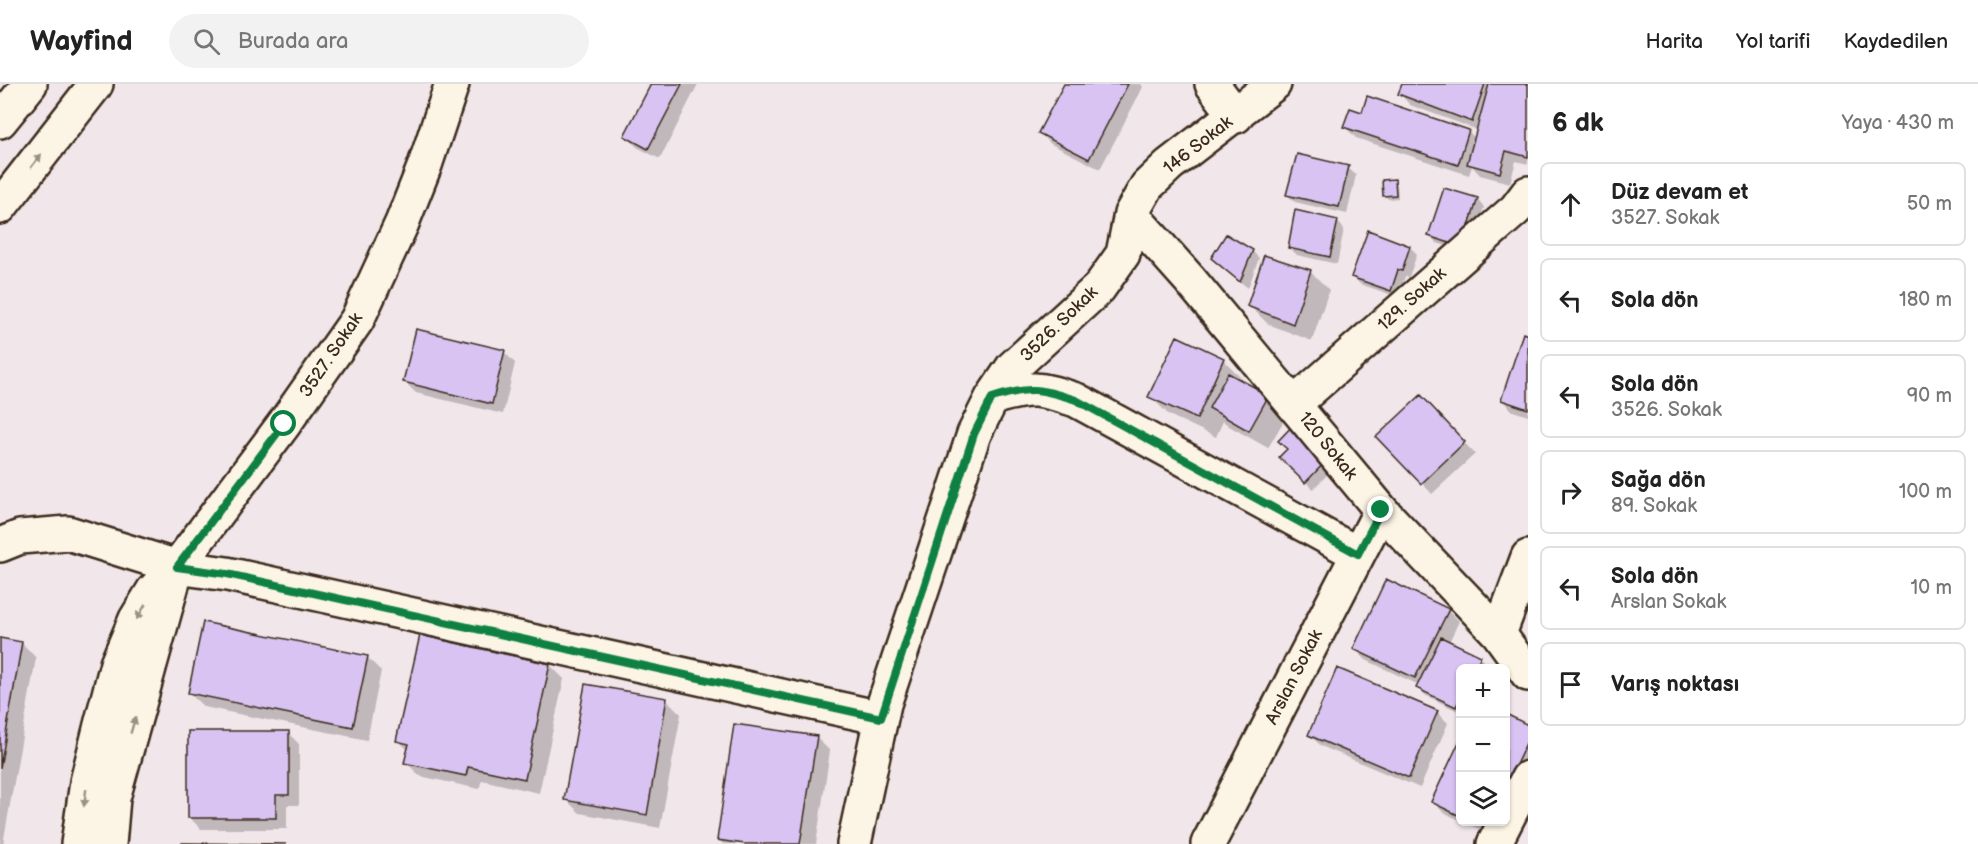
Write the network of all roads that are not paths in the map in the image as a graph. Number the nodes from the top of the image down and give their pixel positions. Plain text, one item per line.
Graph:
1 (96, 84) edge
2 (452, 84) edge
3 (1212, 84) edge
4 (1274, 84) edge
5 (28, 85) edge
6 (1236, 116) junction
7 (0, 121) edge
8 (1528, 193) edge
9 (0, 207) edge
10 (1131, 214) junction
11 (992, 398) junction
12 (1294, 404) junction
13 (1381, 510) junction
14 (0, 545) edge
15 (1358, 554) junction
16 (1528, 557) edge
17 (177, 567) junction
18 (1499, 634) junction
19 (1528, 674) edge
20 (881, 718) junction
21 (1528, 778) edge
22 (78, 844) edge
23 (110, 844) edge
24 (854, 844) edge
25 (1208, 844) edge
26 (1494, 844) edge

9 -> 1 main road
2 - 17 main road, 3527. Sokak
3 - 6 main road
4 - 6 main road, 146 Sokak
5 - 7 main road
6 - 10 main road, 146 Sokak
8 - 12 main road, 129. Sokak
10 - 11 main road, 3526. Sokak
10 - 12 main road, 120 Sokak
11 - 15 main road
11 - 20 main road, 3526. Sokak
12 - 13 main road, 120 Sokak
13 - 15 main road, Arslan Sokak
13 - 18 main road, 120 Sokak
14 - 17 main road
15 - 25 main road, Arslan Sokak
16 - 18 main road
17 - 20 main road
17 -> 22 main road, 3527. Sokak
23 -> 17 main road, 3527. Sokak
18 - 19 main road, 120 Sokak
20 - 24 main road, 3526. Sokak
21 - 26 main road

